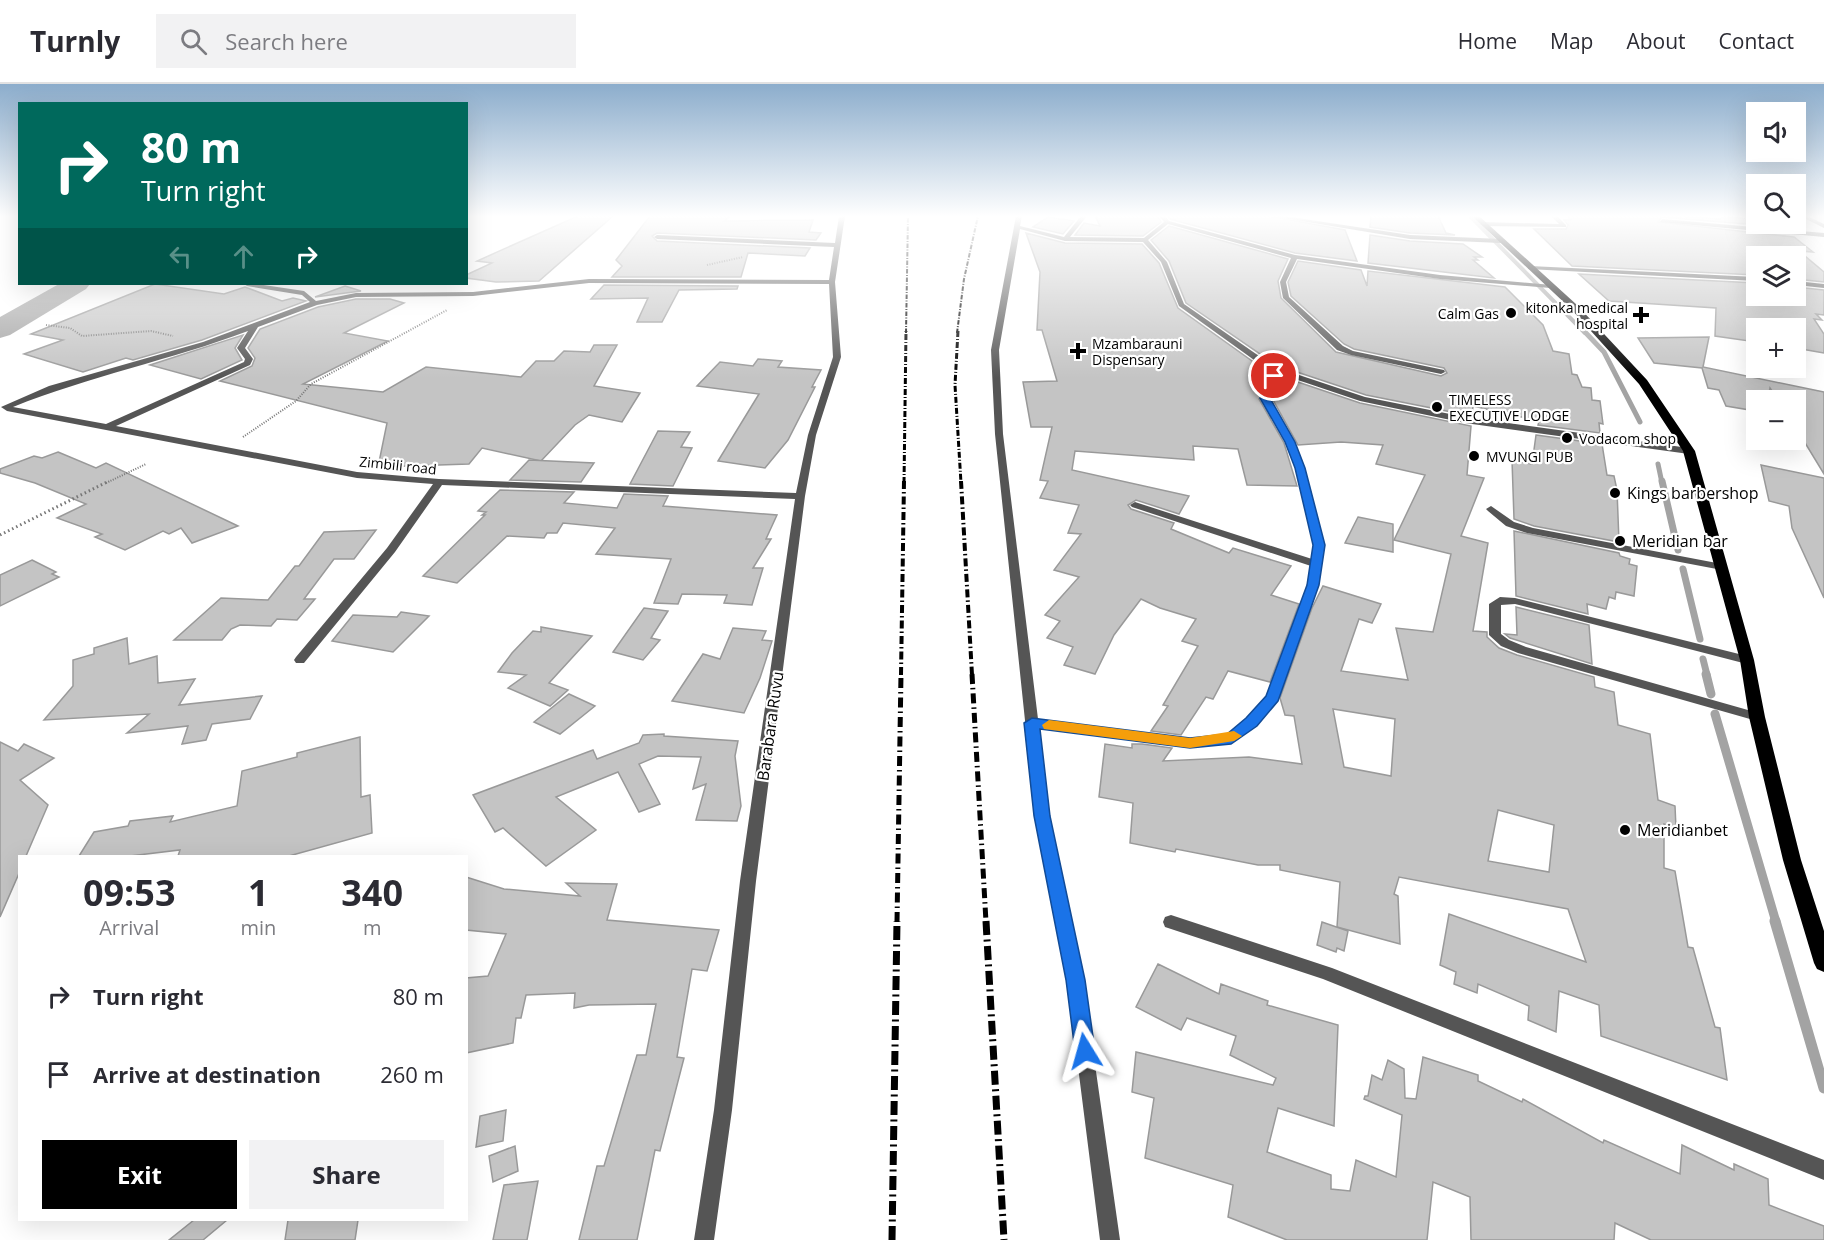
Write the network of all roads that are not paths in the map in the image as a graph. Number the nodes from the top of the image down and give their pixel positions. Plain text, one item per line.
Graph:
1 (833, 270) edge
2 (1009, 270) edge
3 (1167, 270) edge
4 (1287, 270) edge
5 (1391, 270) edge
6 (1532, 270) edge
7 (1570, 270) edge
8 (1746, 279) edge
9 (832, 282) junction
10 (1806, 284) edge
11 (253, 285) edge
12 (1550, 286) junction
13 (1824, 286) edge
14 (315, 303) junction
15 (255, 326) junction
16 (1272, 369) junction
17 (1441, 372) dead end
18 (3, 407) edge
19 (107, 427) junction
20 (1689, 451) junction
21 (439, 482) junction
22 (800, 496) junction
23 (1135, 505) dead end
24 (1491, 508) dead end
25 (1316, 564) junction
26 (1722, 567) junction
27 (300, 660) dead end
28 (1747, 660) junction
29 (1757, 717) junction
30 (1032, 723) junction
31 (1171, 922) dead end
32 (1824, 963) edge
33 (1824, 1170) edge
34 (704, 1240) edge
35 (1110, 1240) edge

1 - 9 street, Barabara Ruvu
2 - 30 street
3 - 16 street
4 - 17 street
5 - 12 street
6 - 12 main road
7 - 8 street
9 - 14 street
9 - 22 street, Barabara Ruvu
10 - 13 street
11 - 14 street
12 - 20 main road
14 - 15 street
15 - 18 street
15 - 19 street
16 - 20 street
16 - 25 street
18 - 19 street, Zimbili road
19 - 21 street, Zimbili road
20 - 26 main road
21 - 22 street, Zimbili road
21 - 27 street
22 - 34 street, Barabara Ruvu
23 - 25 street
24 - 26 street
25 - 30 street
26 - 28 main road
28 - 29 main road
28 - 29 street
29 - 32 main road
30 - 35 street
31 - 33 street

